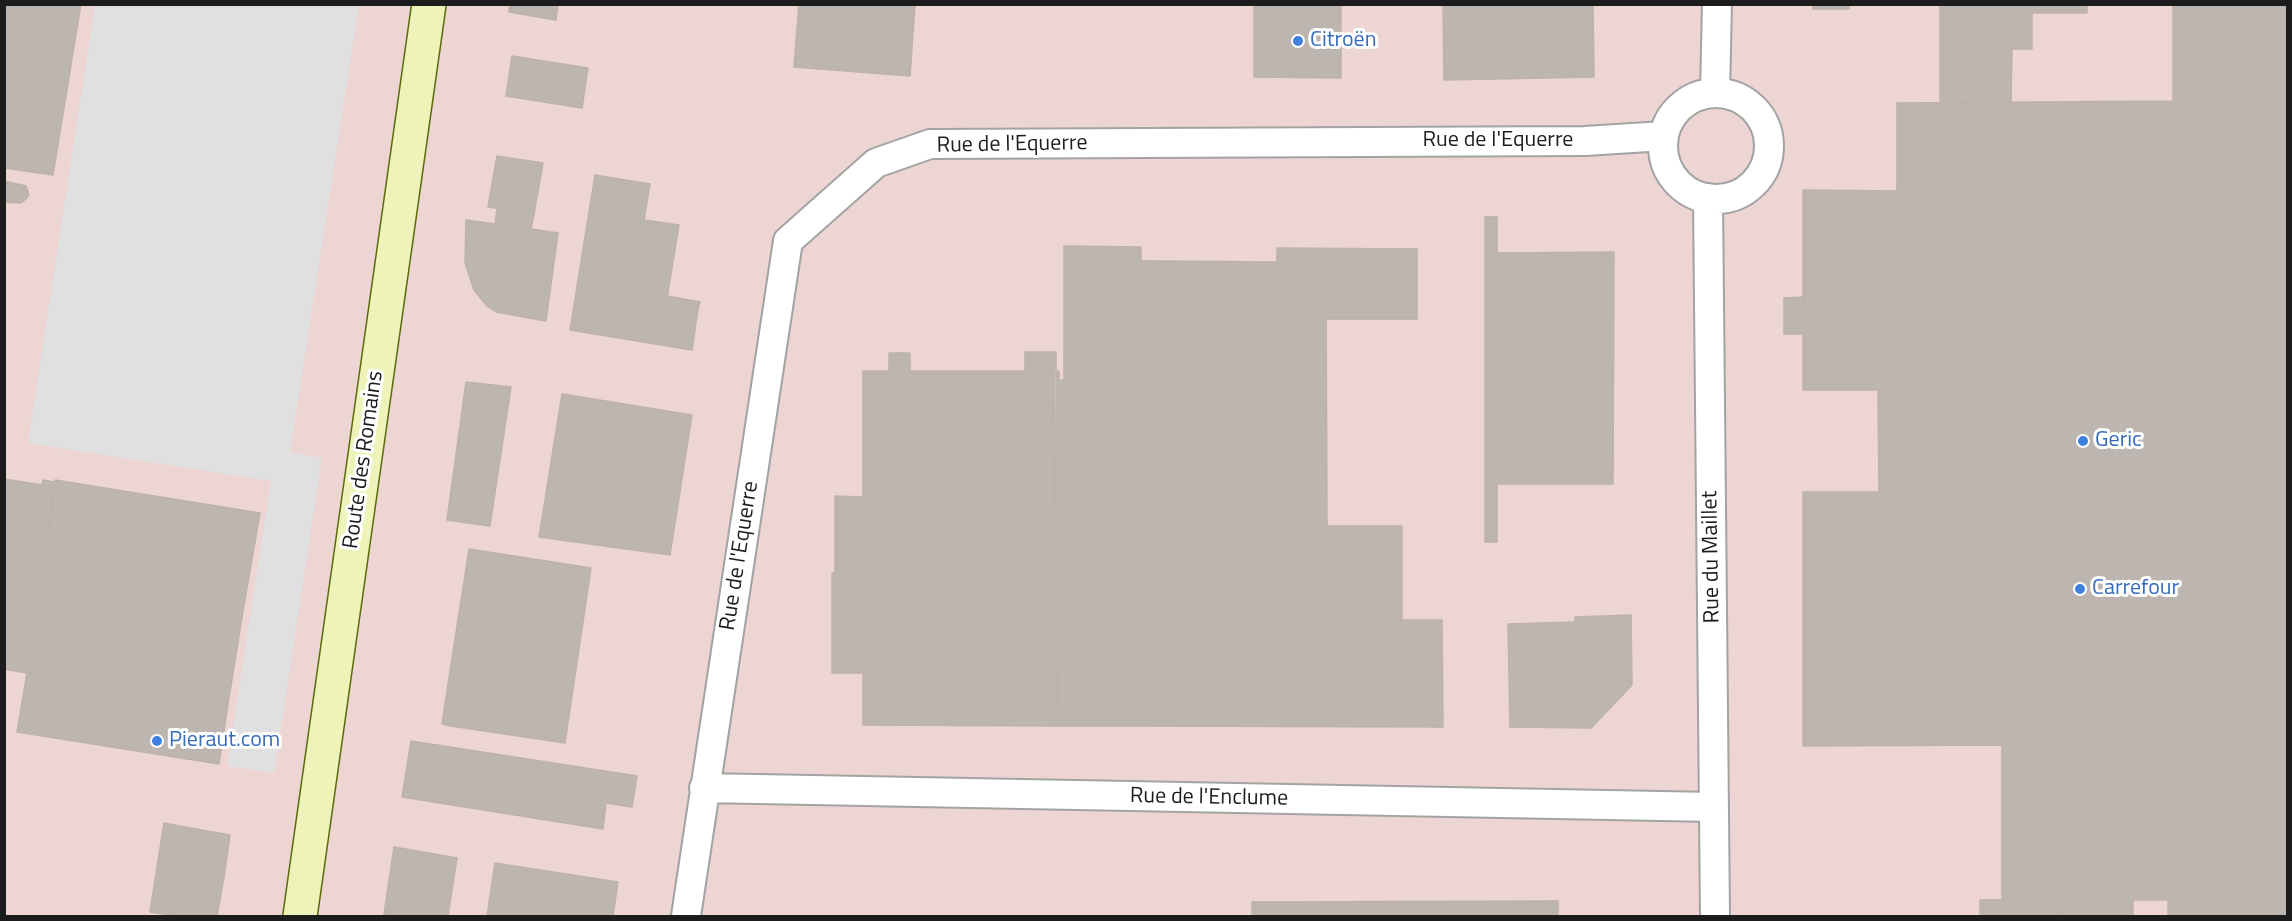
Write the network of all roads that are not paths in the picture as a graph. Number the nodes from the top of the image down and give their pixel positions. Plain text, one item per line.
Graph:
1 (429, 4) edge
2 (1717, 4) edge
3 (1715, 93) junction
4 (1664, 136) junction
5 (1708, 198) junction
6 (704, 788) junction
7 (1714, 807) junction
8 (300, 916) edge
9 (686, 916) edge
10 (1715, 916) edge

1 - 8 street, Route des Romains
2 - 3 street
3 - 4 street
3 - 5 street
4 - 5 street
4 - 6 street, Rue de l'Equerre
5 - 7 street, Rue du Maillet
6 - 7 street, Rue de l'Enclume
6 - 9 street, Rue de l'Equerre
7 - 10 street, Rue du Maillet

